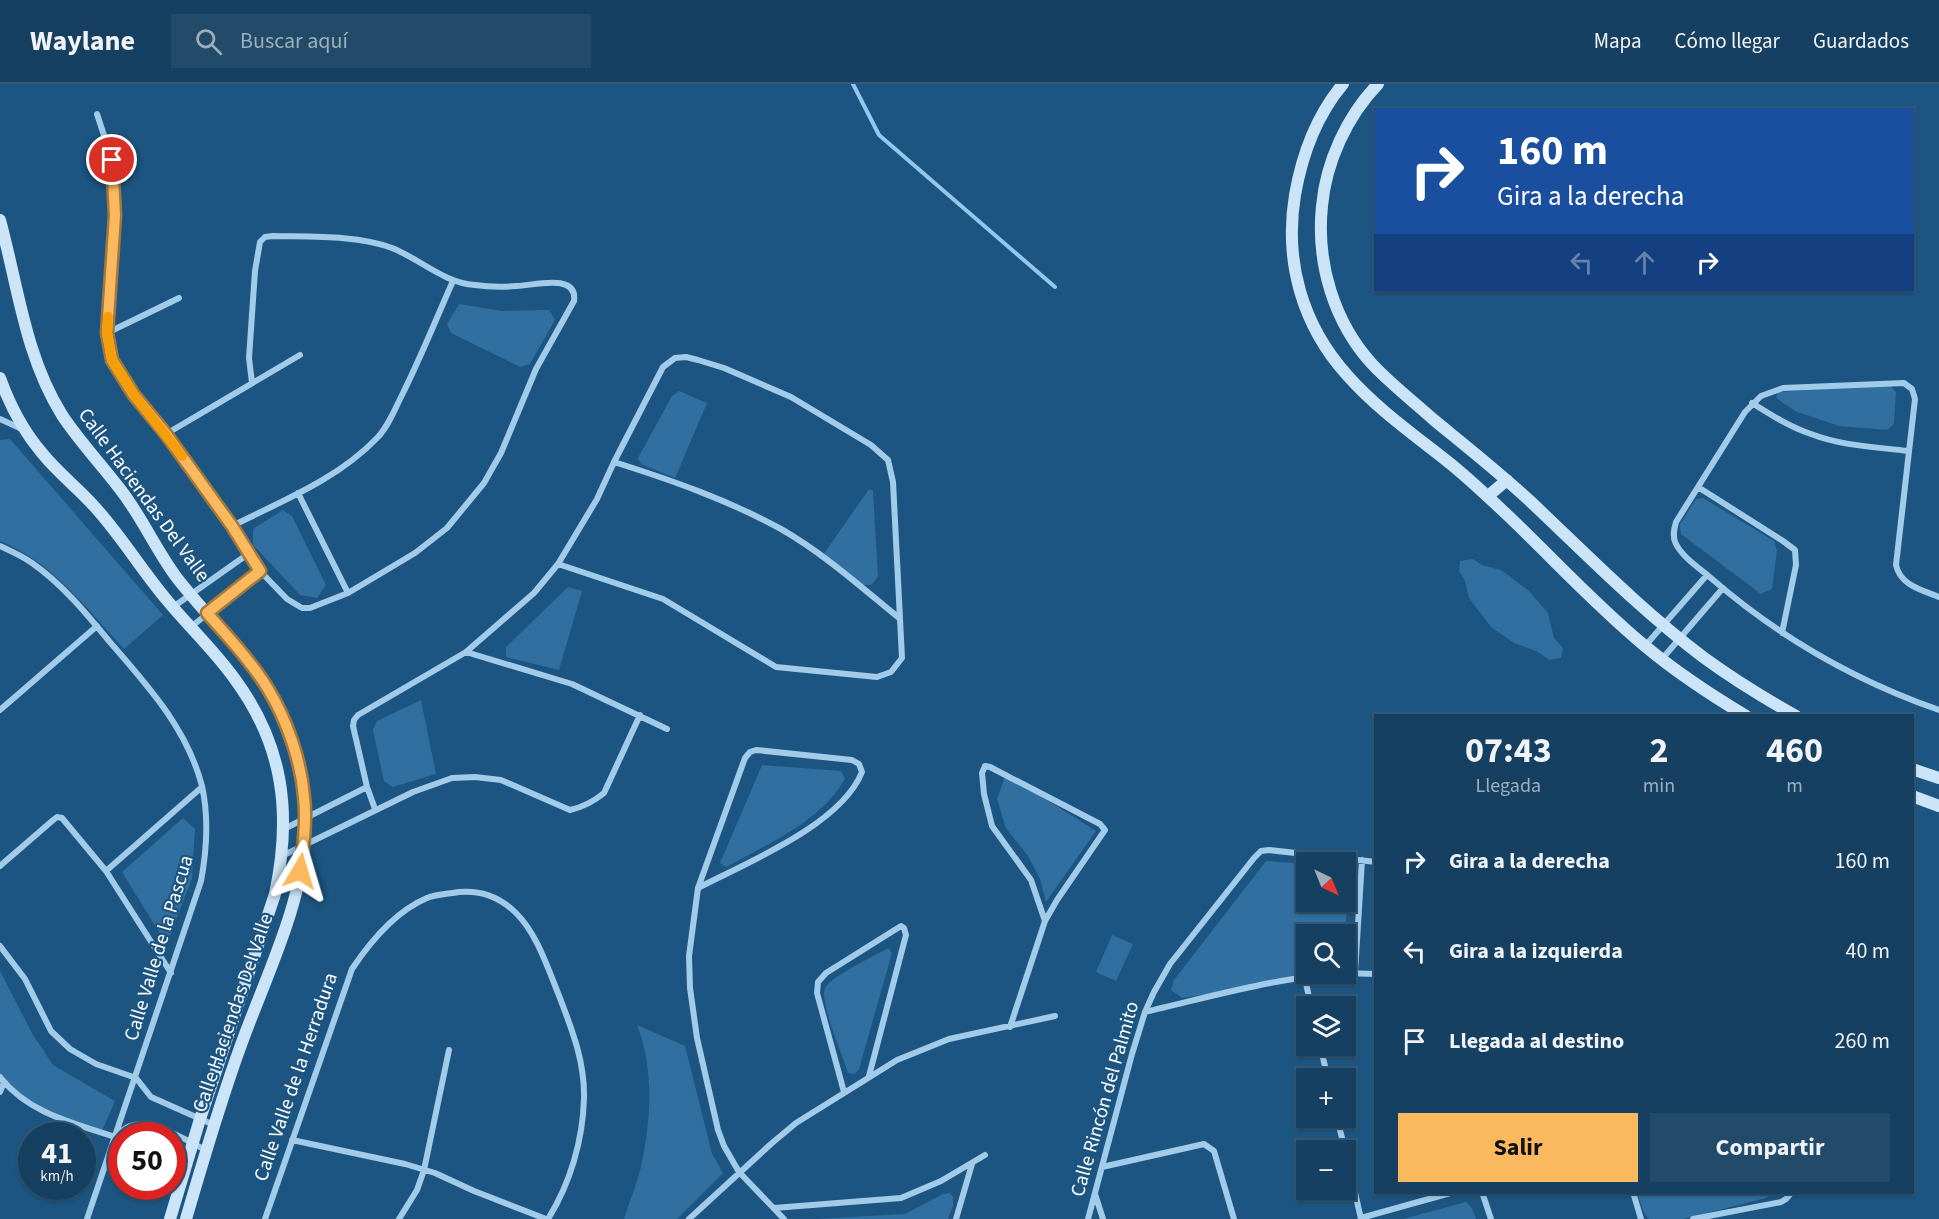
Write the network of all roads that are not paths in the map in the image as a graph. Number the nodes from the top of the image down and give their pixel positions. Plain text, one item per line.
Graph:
1 (1343, 84) edge
2 (1378, 84) edge
3 (97, 114) dead end
4 (0, 220) edge
5 (453, 281) junction
6 (179, 298) dead end
7 (107, 333) junction
8 (300, 355) dead end
9 (0, 378) edge
10 (252, 383) junction
11 (1752, 403) junction
12 (0, 419) edge
13 (28, 432) junction
14 (166, 434) junction
15 (1908, 451) junction
16 (614, 462) junction
17 (1507, 480) junction
18 (1698, 487) junction
19 (298, 494) junction
20 (1488, 496) junction
21 (232, 526) junction
22 (0, 546) edge
23 (248, 554) junction
24 (558, 564) junction
25 (260, 571) junction
26 (1707, 575) junction
27 (1723, 588) junction
28 (348, 593) junction
29 (191, 594) junction
30 (1939, 597) edge
31 (173, 607) junction
32 (207, 613) junction
33 (899, 618) junction
34 (1663, 625) junction
35 (97, 626) junction
36 (190, 627) junction
37 (1782, 633) junction
38 (1679, 638) junction
39 (1645, 646) junction
40 (466, 652) junction
41 (1662, 659) junction
42 (0, 708) edge
43 (1939, 710) edge
44 (1743, 714) edge
45 (1793, 714) edge
46 (640, 715) junction
47 (667, 729) dead end
48 (1914, 770) edge
49 (1939, 778) edge
50 (202, 787) junction
51 (367, 787) junction
52 (1914, 797) edge
53 (1939, 806) edge
54 (375, 809) junction
55 (304, 818) junction
56 (284, 829) junction
57 (304, 845) junction
58 (281, 856) junction
59 (1362, 860) junction
60 (1374, 862) edge
61 (0, 866) edge
62 (106, 871) junction
63 (698, 888) junction
64 (1045, 921) junction
65 (0, 945) edge
66 (1356, 957) edge
67 (171, 973) junction
68 (1356, 973) edge
69 (1374, 974) edge
70 (1296, 980) edge
71 (1145, 1012) junction
72 (1055, 1016) dead end
73 (1010, 1027) junction
74 (449, 1050) dead end
75 (869, 1076) junction
76 (136, 1078) junction
77 (2, 1080) edge
78 (0, 1092) edge
79 (844, 1092) junction
80 (200, 1119) junction
81 (120, 1122) edge
82 (214, 1125) junction
83 (108, 1134) edge
84 (186, 1140) edge
85 (292, 1140) junction
86 (192, 1143) junction
87 (206, 1150) junction
88 (985, 1155) dead end
89 (108, 1158) edge
90 (972, 1164) junction
91 (1102, 1167) junction
92 (424, 1170) junction
93 (739, 1172) junction
94 (1095, 1193) junction
95 (1447, 1194) edge
96 (1483, 1194) edge
97 (1634, 1194) edge
98 (1791, 1194) edge
99 (1356, 1198) edge
100 (774, 1208) junction
101 (1734, 1211) junction
102 (1717, 1217) edge
103 (87, 1219) edge
104 (170, 1219) edge
105 (186, 1219) edge
106 (265, 1219) edge
107 (399, 1219) edge
108 (547, 1219) edge
109 (689, 1219) edge
110 (784, 1219) edge
111 (956, 1219) edge
112 (1088, 1219) edge
113 (1103, 1219) edge
114 (1234, 1219) edge
115 (1361, 1219) edge
116 (1491, 1219) edge
117 (1641, 1219) edge
118 (1693, 1219) edge
119 (1736, 1219) edge

1 - 20 main road
2 - 17 main road
3 - 7 street
4 - 29 main road, Calle Haciendas Del Valle
5 - 10 street
5 - 19 street
5 - 28 street
6 - 7 street
7 - 14 street
8 - 10 street
9 - 13 main road, Calle Haciendas Del Valle
10 - 14 street
11 - 15 street
11 - 15 street
11 - 18 street
12 - 13 street
13 - 31 main road, Calle Haciendas Del Valle
14 - 21 street
15 - 30 street
16 - 24 street
16 - 33 street
16 - 33 street
17 - 20 main road
17 - 34 main road
18 - 26 street
18 - 37 street
19 - 21 street
19 - 28 street
20 - 39 main road
21 - 23 street
22 - 35 street, Calle Valle de la Pascua
23 - 25 street
23 - 29 street
24 - 33 street
24 - 40 street
25 - 28 street
25 - 32 street
26 - 27 street
26 - 34 street
27 - 37 street
27 - 38 street
29 - 31 street
29 - 32 main road, Calle Haciendas Del Valle
31 - 36 main road, Calle Haciendas Del Valle
32 - 36 street
32 - 55 main road, Calle Haciendas Del Valle
34 - 38 main road
34 - 39 street
35 - 42 street
35 - 50 street, Calle Valle de la Pascua
36 - 56 main road, Calle Haciendas Del Valle
37 - 43 street
38 - 41 street
38 - 45 main road
39 - 41 main road
40 - 46 street
40 - 51 street
41 - 44 main road
46 - 47 street
46 - 54 street
48 - 49 main road
50 - 62 street
50 - 67 street, Calle Valle de la Pascua
51 - 54 street
51 - 55 street
52 - 53 main road
54 - 57 street
55 - 56 street
55 - 57 main road, Calle Haciendas Del Valle
56 - 58 main road, Calle Haciendas Del Valle
57 - 58 street
57 - 82 main road, Calle Haciendas Del Valle
58 - 80 main road, Calle Haciendas Del Valle
59 - 60 street, Calle Rincón del Palmito
59 - 66 street
59 - 71 street, Calle Rincón del Palmito
61 - 62 street
62 - 67 street
63 - 63 street
63 - 93 street
64 - 64 street
64 - 73 street
65 - 76 street
67 - 76 street, Calle Valle de la Pascua
68 - 69 street
70 - 71 street
71 - 91 street, Calle Rincón del Palmito
72 - 73 street
73 - 75 street
74 - 92 street
75 - 79 street
75 - 79 street
76 - 80 street
76 - 81 street, Calle Valle de la Pascua
77 - 78 street
77 - 83 street
79 - 93 street
80 - 82 street
80 - 86 main road, Calle Haciendas Del Valle
82 - 87 main road, Calle Haciendas Del Valle
84 - 86 street
85 - 92 street
85 - 106 street, Calle Valle de la Herradura
85 - 108 street, Calle Valle de la Herradura
86 - 87 street
86 - 104 main road, Calle Haciendas Del Valle
87 - 105 main road, Calle Haciendas Del Valle
88 - 90 street
89 - 103 street, Calle Valle de la Pascua
90 - 100 street
90 - 111 street
91 - 94 street, Calle Rincón del Palmito
91 - 114 street
92 - 107 street
92 - 108 street
93 - 100 street
93 - 109 street
94 - 112 street, Calle Rincón del Palmito
94 - 113 street
95 - 115 street
96 - 116 street
97 - 117 street
98 - 101 street
99 - 115 street
100 - 110 street
101 - 102 street
101 - 119 street
102 - 118 street

